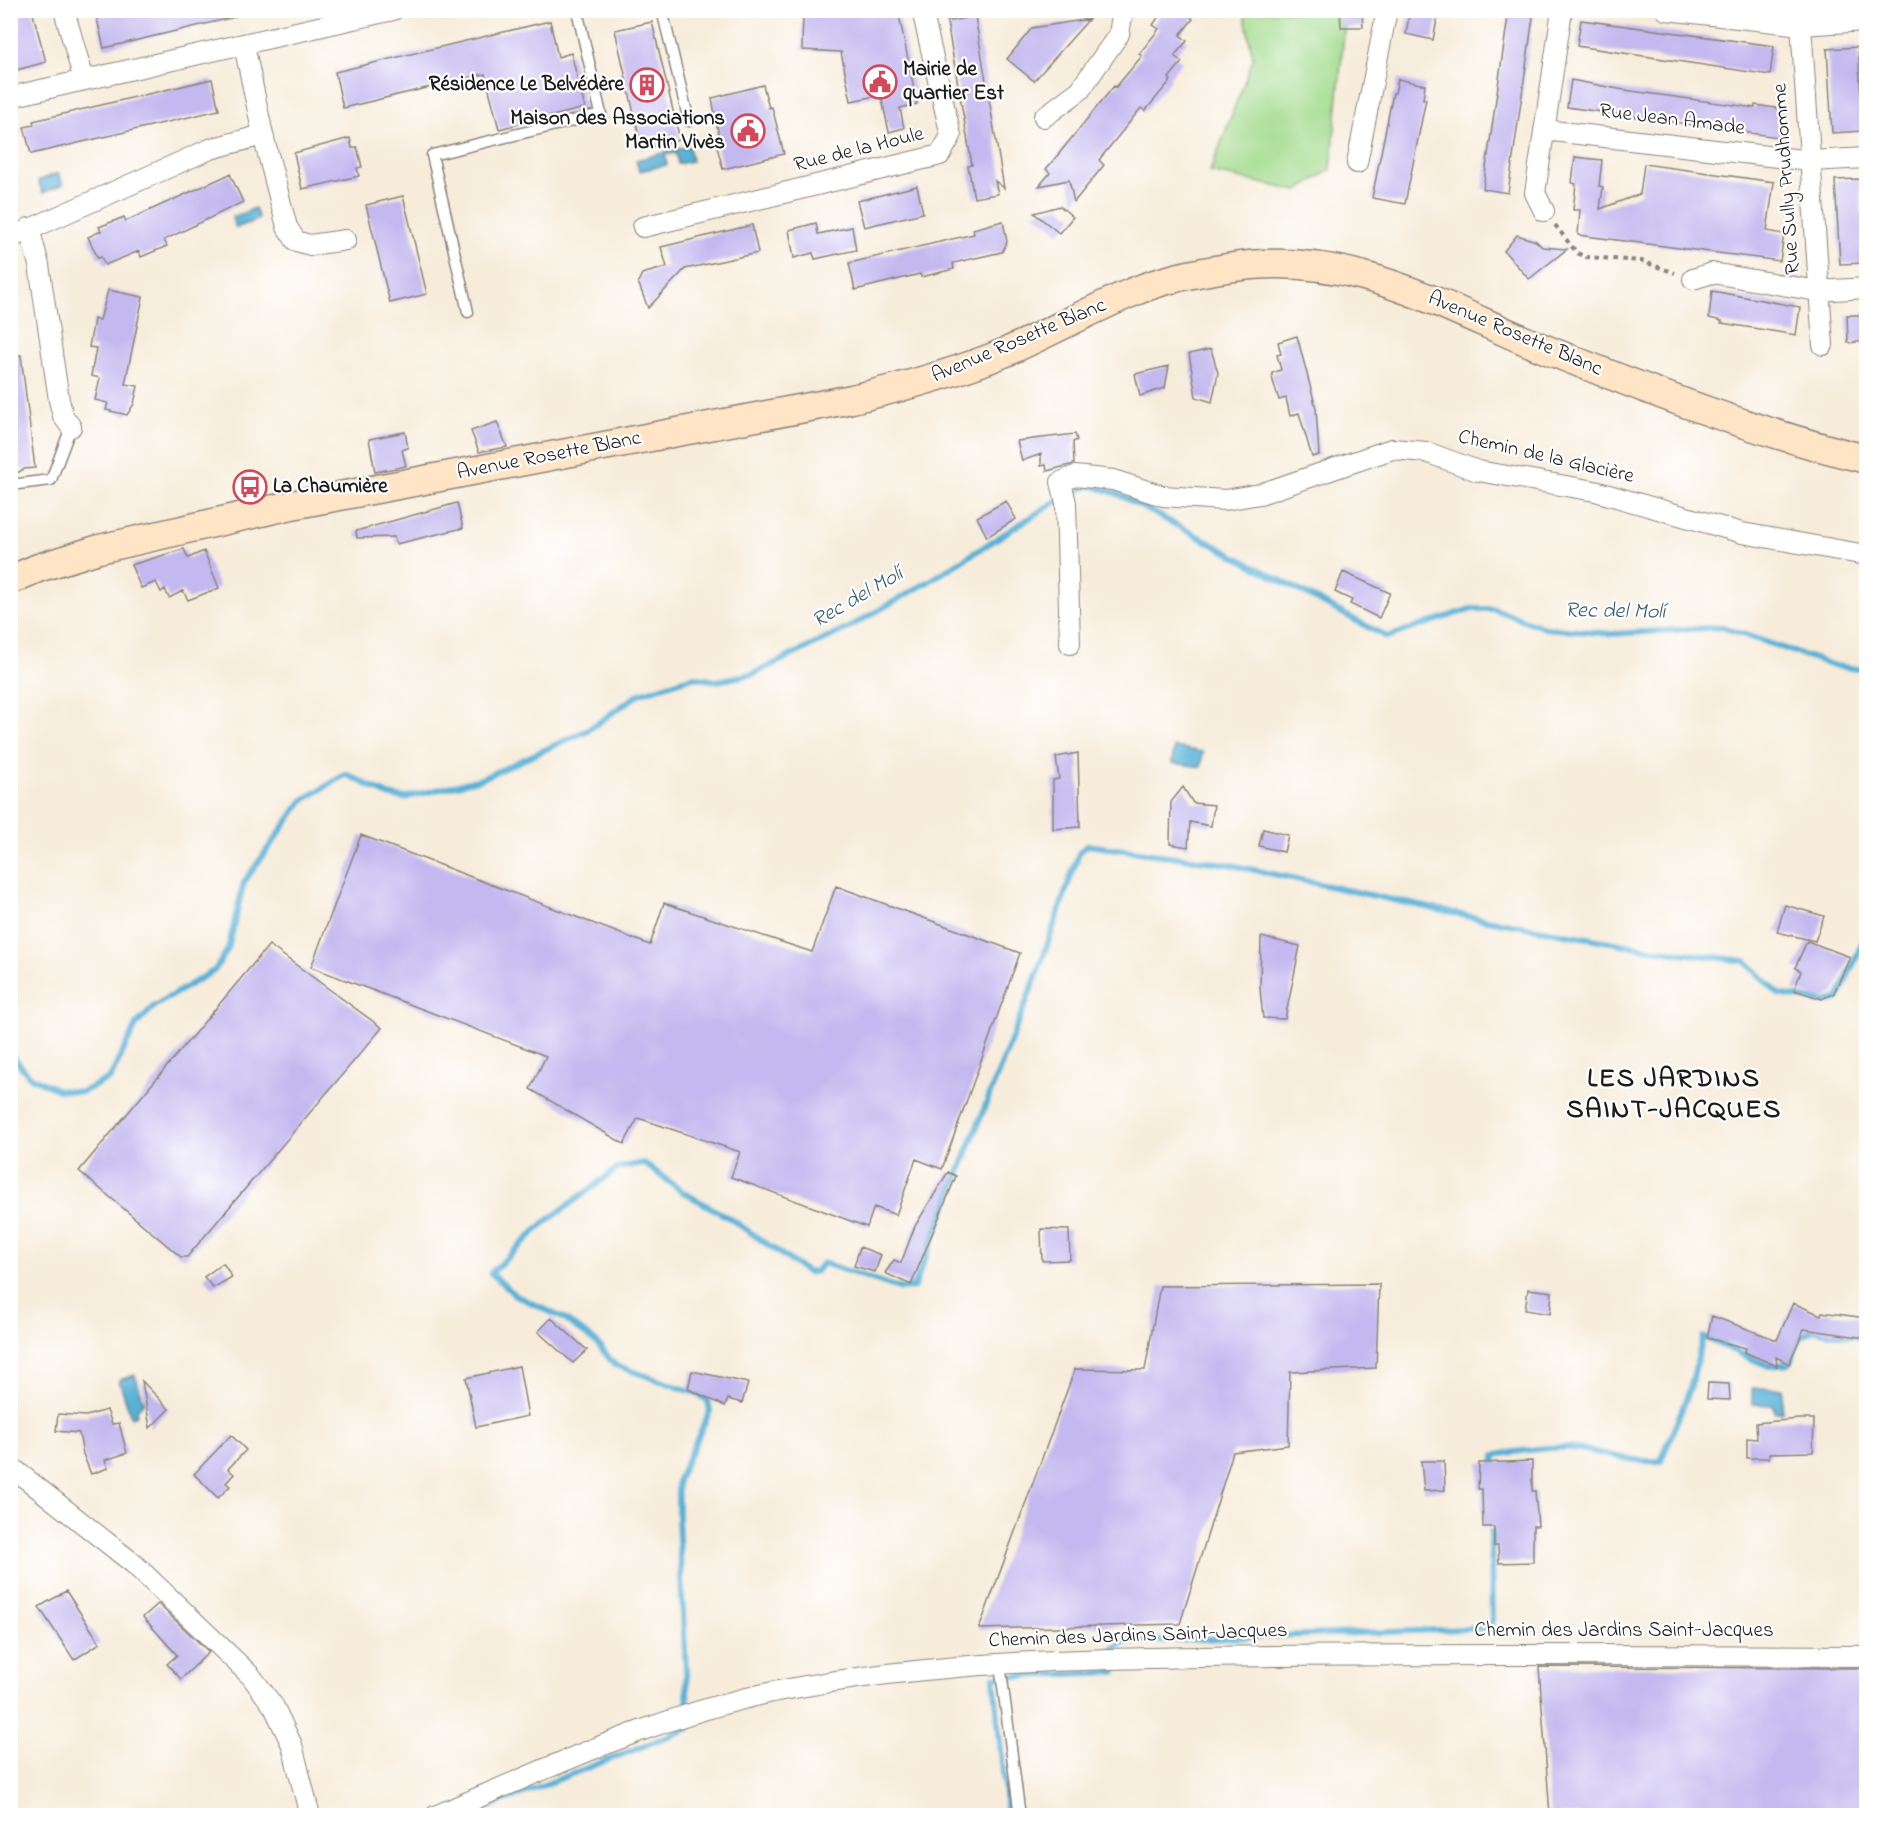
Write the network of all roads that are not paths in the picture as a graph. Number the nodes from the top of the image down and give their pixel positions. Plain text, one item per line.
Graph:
1 (64, 10) edge
2 (393, 10) edge
3 (576, 10) edge
4 (662, 10) edge
5 (922, 10) edge
6 (1123, 10) edge
7 (1388, 10) edge
8 (1562, 10) edge
9 (1666, 10) edge
10 (1801, 18) edge
11 (1866, 21) edge
12 (244, 45) junction
13 (84, 80) junction
14 (10, 98) edge
15 (1044, 117) dead end
16 (689, 121) dead end
17 (1544, 130) junction
18 (263, 135) junction
19 (1866, 158) edge
20 (1811, 161) junction
21 (1358, 163) dead end
22 (1544, 211) road end
23 (643, 227) dead end
24 (29, 228) junction
25 (10, 238) edge
26 (346, 240) dead end
27 (1693, 279) road end
28 (1866, 288) edge
29 (1818, 291) junction
30 (468, 312) dead end
31 (1823, 345) dead end
32 (71, 427) joint
33 (1866, 459) edge
34 (10, 485) edge
35 (1866, 555) edge
36 (10, 580) edge
37 (1070, 644) dead end
38 (10, 1466) edge
39 (1866, 1656) edge
40 (1001, 1675) junction
41 (310, 1815) edge
42 (435, 1815) edge
43 (1020, 1815) edge

1 - 13 street
2 - 12 street
3 - 30 lane
4 - 16 lane
5 - 23 street, Rue de la Houle
6 - 15 street
7 - 21 street
8 - 17 street
9 - 10 street
10 - 11 street
10 - 20 street, Rue Sully Prudhomme
12 - 13 street
12 - 18 street
13 - 14 street
17 - 20 street, Rue Jean Amade
17 - 22 street
18 - 24 street
18 - 26 street
19 - 20 street, Rue Jean Amade
20 - 29 street, Rue Sully Prudhomme
24 - 25 street
24 - 32 street
27 - 29 street
28 - 29 street
29 - 31 street, Rue Sully Prudhomme
32 - 34 lane
33 - 36 main road, Avenue Rosette Blanc
35 - 37 street, Chemin de la Glacière
38 - 41 street
39 - 40 street, Chemin des Jardins Saint-Jacques
40 - 42 street, Chemin des Jardins Saint-Jacques
40 - 43 lane

